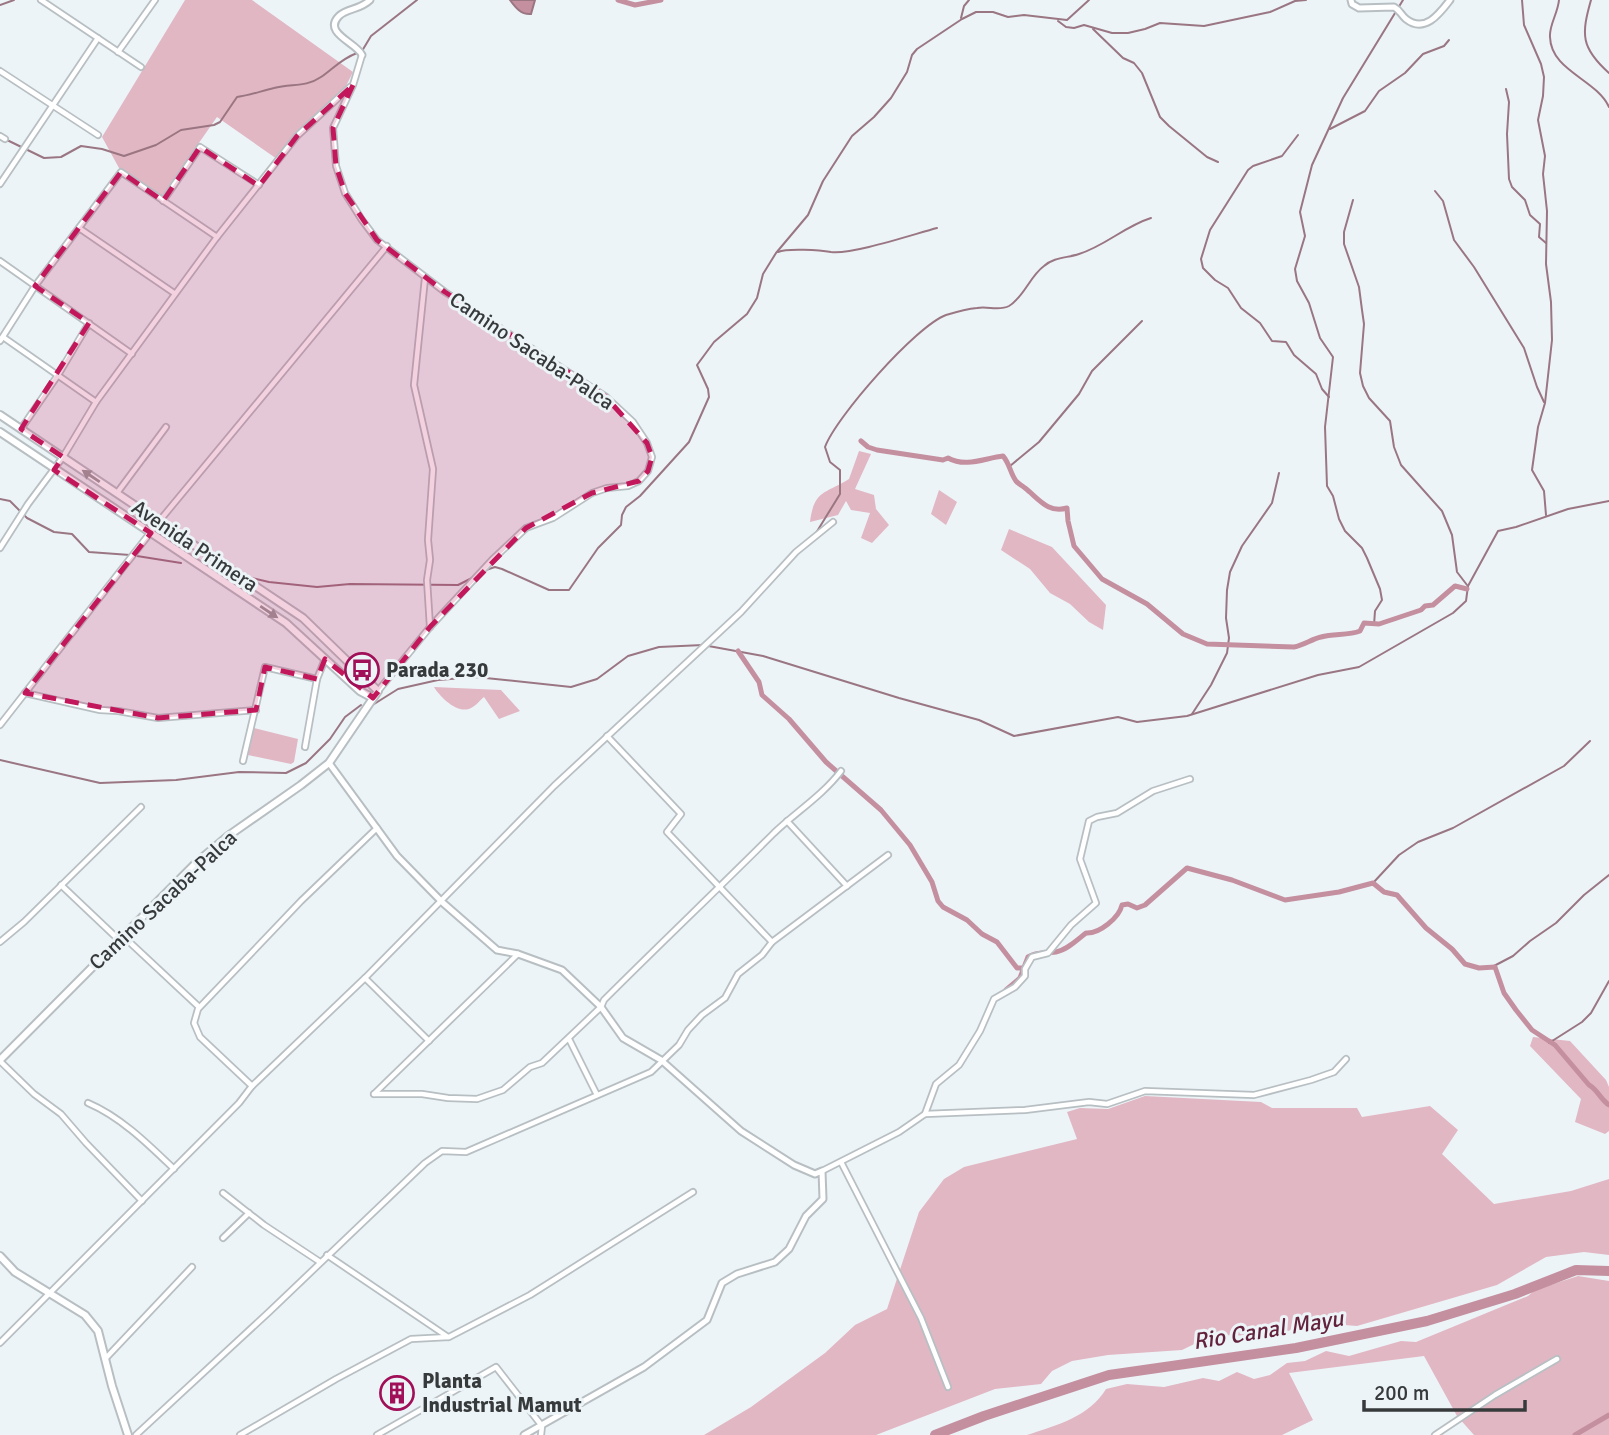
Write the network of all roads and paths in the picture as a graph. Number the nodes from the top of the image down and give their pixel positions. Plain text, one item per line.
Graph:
1 (41, 0) edge
2 (155, 0) edge
3 (370, 0) edge
4 (1351, 0) edge
5 (1450, 0) edge
6 (98, 38) junction
7 (118, 52) junction
8 (361, 53) joint
9 (141, 68) dead end
10 (0, 71) edge
11 (353, 85) junction
12 (53, 107) junction
13 (98, 135) dead end
14 (0, 184) edge
15 (259, 186) junction
16 (163, 201) junction
17 (79, 228) junction
18 (217, 237) junction
19 (387, 246) junction
20 (0, 261) edge
21 (425, 278) junction
22 (35, 286) junction
23 (174, 293) junction
24 (89, 323) junction
25 (1, 339) edge
26 (132, 354) junction
27 (58, 375) junction
28 (96, 402) junction
29 (0, 415) edge
30 (166, 427) dead end
31 (21, 429) junction
32 (0, 432) edge
33 (63, 457) junction
34 (54, 470) junction
35 (117, 494) junction
36 (833, 522) dead end
37 (159, 523) junction
38 (151, 533) junction
39 (0, 548) edge
40 (430, 628) junction
41 (325, 659) junction
42 (317, 679) junction
43 (25, 693) junction
44 (376, 695) junction
45 (256, 710) junction
46 (0, 725) edge
47 (607, 736) junction
48 (305, 747) dead end
49 (243, 761) dead end
50 (329, 762) junction
51 (841, 771) dead end
52 (1190, 779) dead end
53 (141, 807) dead end
54 (787, 821) junction
55 (377, 828) junction
56 (888, 855) dead end
57 (61, 885) junction
58 (847, 886) junction
59 (720, 887) junction
60 (442, 902) junction
61 (121, 938) junction
62 (0, 942) edge
63 (772, 942) junction
64 (518, 954) junction
65 (365, 978) junction
66 (200, 1007) junction
67 (601, 1007) junction
68 (569, 1039) junction
69 (429, 1041) junction
70 (1346, 1059) dead end
71 (0, 1060) edge
72 (661, 1060) junction
73 (252, 1086) junction
74 (597, 1095) junction
75 (88, 1103) dead end
76 (925, 1114) junction
77 (841, 1162) junction
78 (174, 1169) junction
79 (822, 1171) junction
80 (693, 1192) dead end
81 (223, 1193) dead end
82 (142, 1201) junction
83 (249, 1213) junction
84 (223, 1238) dead end
85 (327, 1255) junction
86 (0, 1256) edge
87 (320, 1262) junction
88 (192, 1267) dead end
89 (49, 1294) junction
90 (448, 1338) junction
91 (0, 1343) edge
92 (106, 1358) junction
93 (1557, 1359) dead end
94 (948, 1387) dead end
95 (542, 1426) junction
96 (128, 1435) edge
97 (136, 1435) edge
98 (240, 1435) edge
99 (377, 1435) edge
100 (524, 1435) edge
101 (541, 1435) edge
102 (1435, 1435) edge

1 - 6 street
2 - 7 street
3 - 8 street, Camino Sacaba-Palca
4 - 5 street
6 - 7 street
6 - 12 street
7 - 9 street
8 - 11 street, Camino Sacaba-Palca
10 - 12 street
11 - 15 street
11 - 19 street, Camino Sacaba-Palca
12 - 13 street
12 - 14 street
15 - 16 street
15 - 18 street
16 - 17 street
16 - 18 street
17 - 22 street
17 - 23 street
18 - 23 street
19 - 21 street, Camino Sacaba-Palca
19 - 37 street
20 - 22 street
21 - 40 street
21 - 40 street, Camino Sacaba-Palca
22 - 24 street
22 - 25 street
23 - 26 street
24 - 26 street
24 - 27 street
25 - 27 street
26 - 28 street
27 - 28 street
27 - 31 street
28 - 33 street
29 - 31 main road, Avenida Primera
30 - 35 street
31 - 33 main road, Avenida Primera
32 - 34 main road, Avenida Primera
33 - 34 street
35 -> 33 main road, Avenida Primera
34 - 38 main road, Avenida Primera
34 - 39 street
35 - 37 main road, Avenida Primera
36 - 47 street
37 - 38 street
37 - 44 main road, Avenida Primera
38 -> 41 main road, Avenida Primera
38 - 43 street
40 - 44 street, Camino Sacaba-Palca
41 - 42 street
41 - 44 main road, Avenida Primera
42 - 45 street
42 - 48 street
43 - 45 street
43 - 46 street
44 - 50 main road, Camino Sacaba-Palca
45 - 49 street
47 - 59 street
47 - 60 street
50 - 55 street
50 - 61 main road, Camino Sacaba-Palca
51 - 54 street
52 - 76 street
53 - 57 street
54 - 58 street
54 - 59 street
55 - 60 street
55 - 66 street
56 - 58 street
57 - 61 street
57 - 62 street
58 - 63 street
59 - 63 street
59 - 67 street
60 - 64 street
60 - 65 street
61 - 66 street
61 - 71 main road, Camino Sacaba-Palca
63 - 72 street
64 - 67 street
64 - 69 street
65 - 69 street
65 - 73 street
66 - 73 street
67 - 68 street
67 - 72 street
68 - 69 street
68 - 74 street
70 - 76 street
71 - 82 street
72 - 74 street
72 - 79 street
73 - 78 street
74 - 85 street
75 - 78 street
76 - 77 street
77 - 79 street
77 - 94 street
78 - 82 street
79 - 95 street
80 - 90 street
81 - 83 street
82 - 89 street
83 - 84 street
83 - 87 street
85 - 87 street
85 - 90 street
86 - 89 main road
87 - 97 street
88 - 92 street
89 - 91 street
89 - 92 main road
90 - 98 street
92 - 96 main road
93 - 102 street
95 - 99 street
95 - 100 street
95 - 101 street

